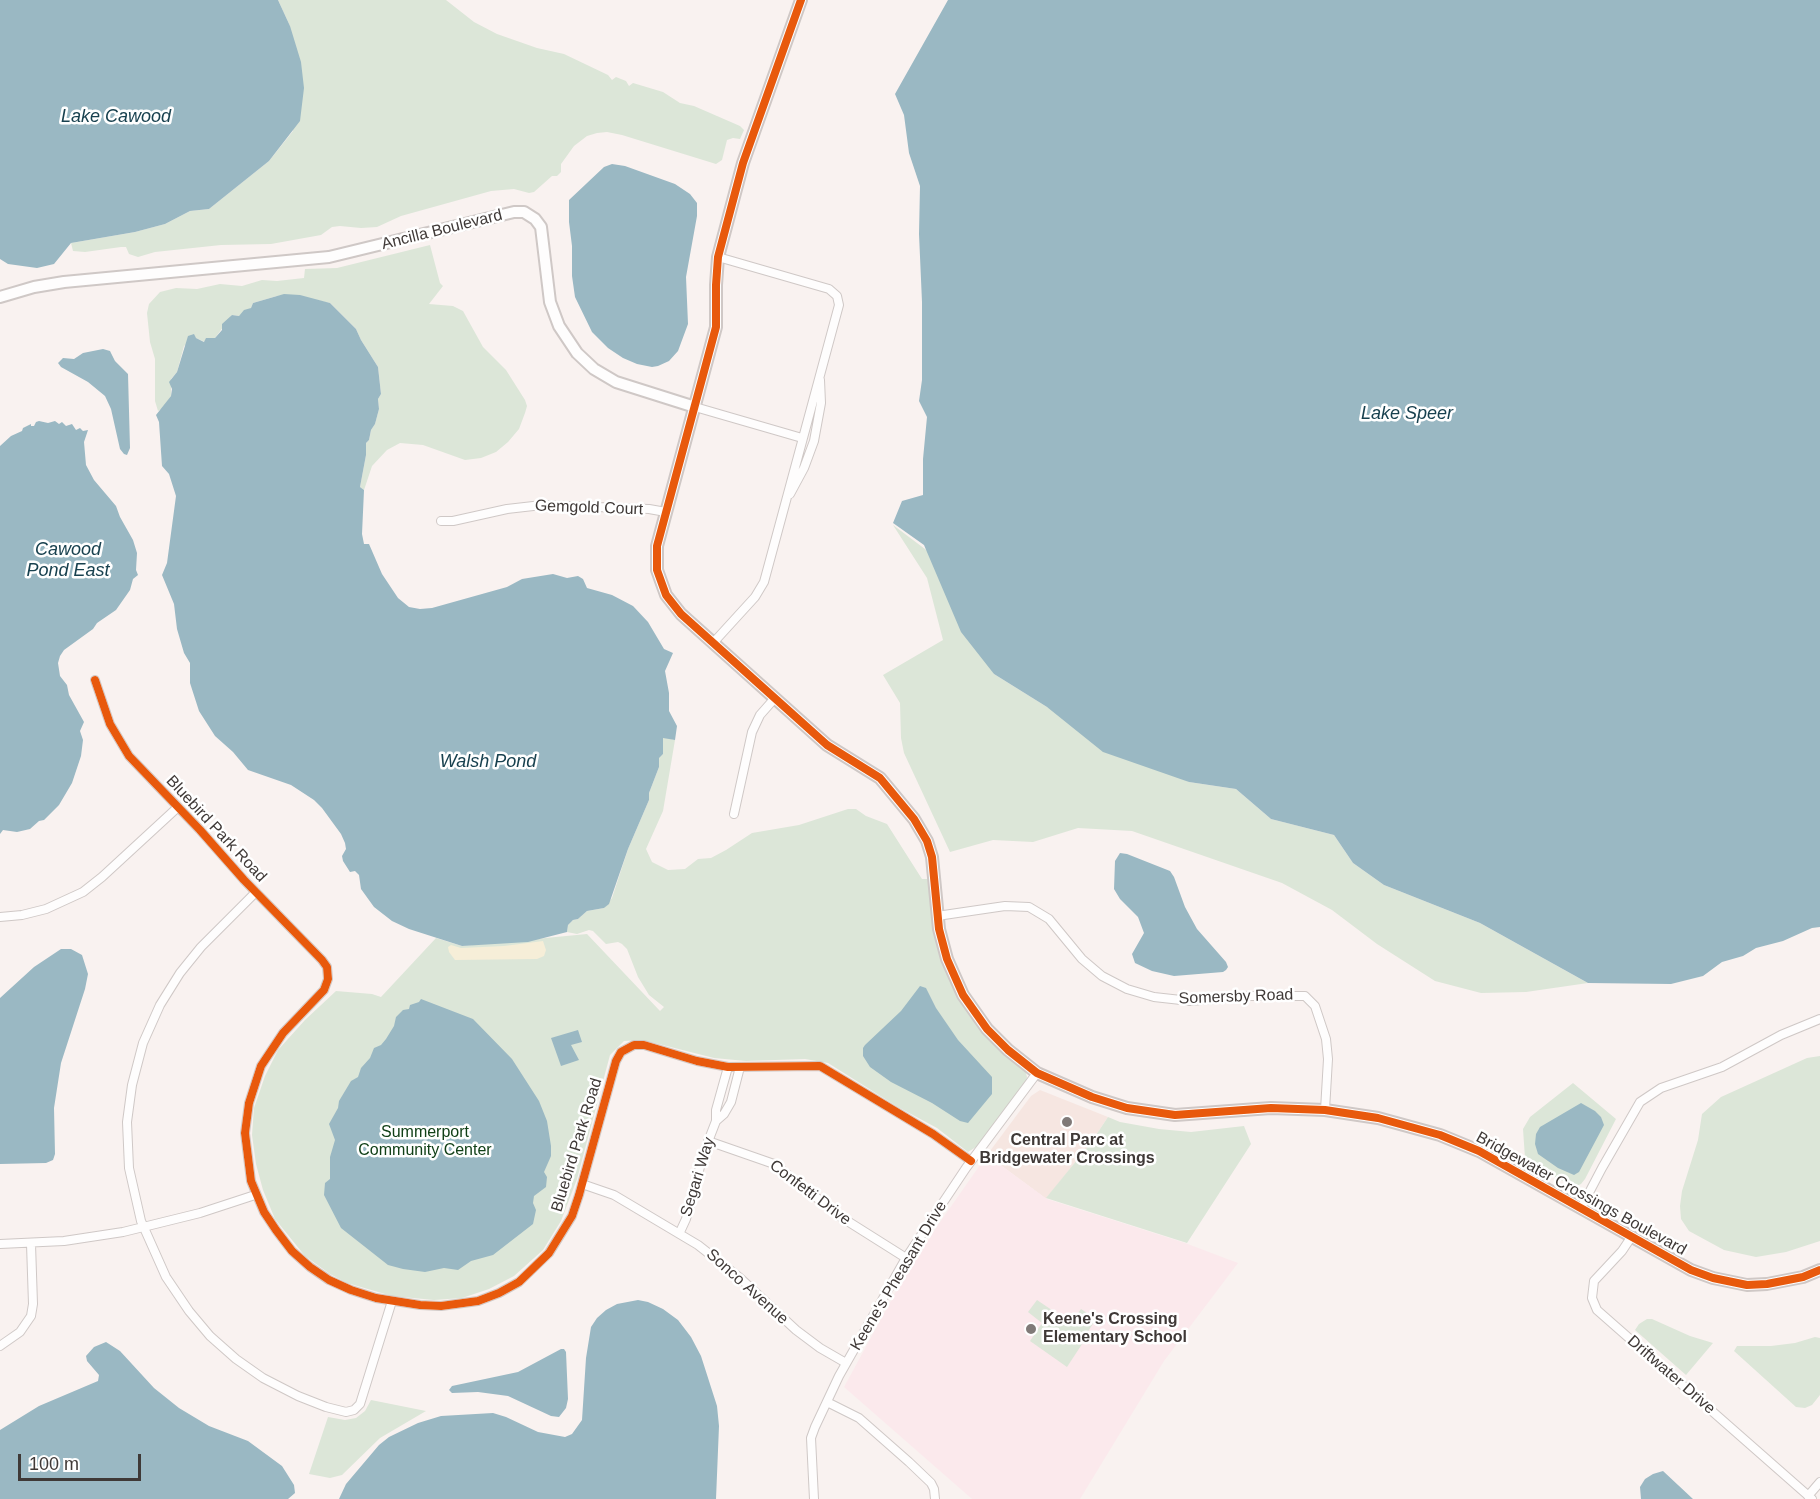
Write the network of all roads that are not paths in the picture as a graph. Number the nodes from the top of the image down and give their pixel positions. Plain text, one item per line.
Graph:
1 (801, 0) edge
2 (718, 257) junction
3 (0, 297) edge
4 (820, 379) junction
5 (695, 407) junction
6 (802, 438) junction
7 (788, 496) junction
8 (666, 512) junction
9 (441, 521) dead end
10 (713, 643) junction
11 (95, 680) dead end
12 (775, 698) junction
13 (178, 807) junction
14 (734, 813) dead end
15 (256, 892) junction
16 (937, 916) junction
17 (0, 917) edge
18 (1820, 1019) edge
19 (728, 1066) junction
20 (740, 1067) junction
21 (1037, 1072) junction
22 (1325, 1110) junction
23 (716, 1121) junction
24 (708, 1141) junction
25 (971, 1161) junction
26 (582, 1184) junction
27 (255, 1195) junction
28 (1581, 1208) junction
29 (143, 1228) junction
30 (680, 1232) junction
31 (1632, 1236) junction
32 (0, 1244) edge
33 (31, 1244) junction
34 (906, 1258) junction
35 (1820, 1270) edge
36 (392, 1301) junction
37 (0, 1346) edge
38 (846, 1363) junction
39 (827, 1402) junction
40 (1820, 1482) edge
41 (1810, 1497) edge
42 (814, 1499) edge
43 (935, 1499) edge

1 - 2 street, Bridgewater Crossings Boulevard
2 - 4 street
2 - 5 street, Bridgewater Crossings Boulevard
3 - 5 street, Ancilla Boulevard
4 - 6 street
4 - 7 street
5 - 6 street, Ancilla Boulevard
5 - 8 street, Bridgewater Crossings Boulevard
6 - 7 street
7 - 10 street
8 - 9 street, Gemgold Court
8 - 10 street, Bridgewater Crossings Boulevard
10 - 12 street, Bridgewater Crossings Boulevard
11 - 13 street, Bluebird Park Road
12 - 14 street
12 - 16 street, Bridgewater Crossings Boulevard
13 - 15 street, Bluebird Park Road
13 - 17 street
15 - 27 street, Bluebird Park Road
15 - 29 street
16 - 21 street, Bridgewater Crossings Boulevard
16 - 22 street, Somersby Road
18 - 28 street
19 - 20 street, Bluebird Park Road
19 - 23 street, Segari Way
19 - 26 street, Bluebird Park Road
20 - 23 street, Segari Way
20 - 25 street, Bluebird Park Road
21 - 22 street, Bridgewater Crossings Boulevard
21 - 25 street, Keene's Pheasant Drive
22 - 28 street, Bridgewater Crossings Boulevard
23 - 24 street, Segari Way
24 - 30 street, Segari Way
24 - 34 street, Confetti Drive
25 - 34 street, Keene's Pheasant Drive
26 - 30 street, Sonco Avenue
26 - 36 street, Bluebird Park Road
27 - 29 street
27 - 36 street, Bluebird Park Road
28 - 31 street, Bridgewater Crossings Boulevard
29 - 33 street
29 - 36 street
30 - 38 street, Sonco Avenue
31 - 35 street, Bridgewater Crossings Boulevard
31 - 41 street, Driftwater Drive
32 - 33 street
33 - 37 street
34 - 38 street, Keene's Pheasant Drive
38 - 39 street, Keene's Pheasant Drive
39 - 42 street, Keene's Pheasant Drive
39 - 43 street
40 - 41 street

